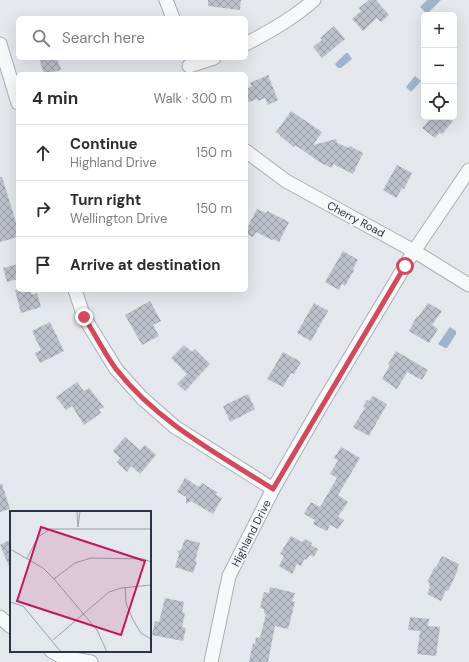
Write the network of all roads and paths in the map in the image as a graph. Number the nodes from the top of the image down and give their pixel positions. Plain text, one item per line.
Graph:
1 (166, 0) edge
2 (314, 0) edge
3 (172, 16) edge
4 (248, 43) edge
5 (0, 44) edge
6 (208, 60) edge
7 (189, 66) edge
8 (16, 96) edge
9 (248, 152) edge
10 (469, 170) edge
11 (414, 251) junction
12 (469, 285) edge
13 (76, 292) edge
14 (273, 489) junction
15 (0, 617) edge
16 (10, 626) edge
17 (53, 652) edge
18 (90, 662) edge
19 (211, 662) edge

1 - 3 street
2 - 4 street
5 - 8 street
6 - 7 street
9 - 11 street, Cherry Road
10 - 11 street, Highland Drive
11 - 12 street, Cherry Road
11 - 14 street, Highland Drive
13 - 14 street
14 - 19 street, Highland Drive
15 - 16 street
17 - 18 street

